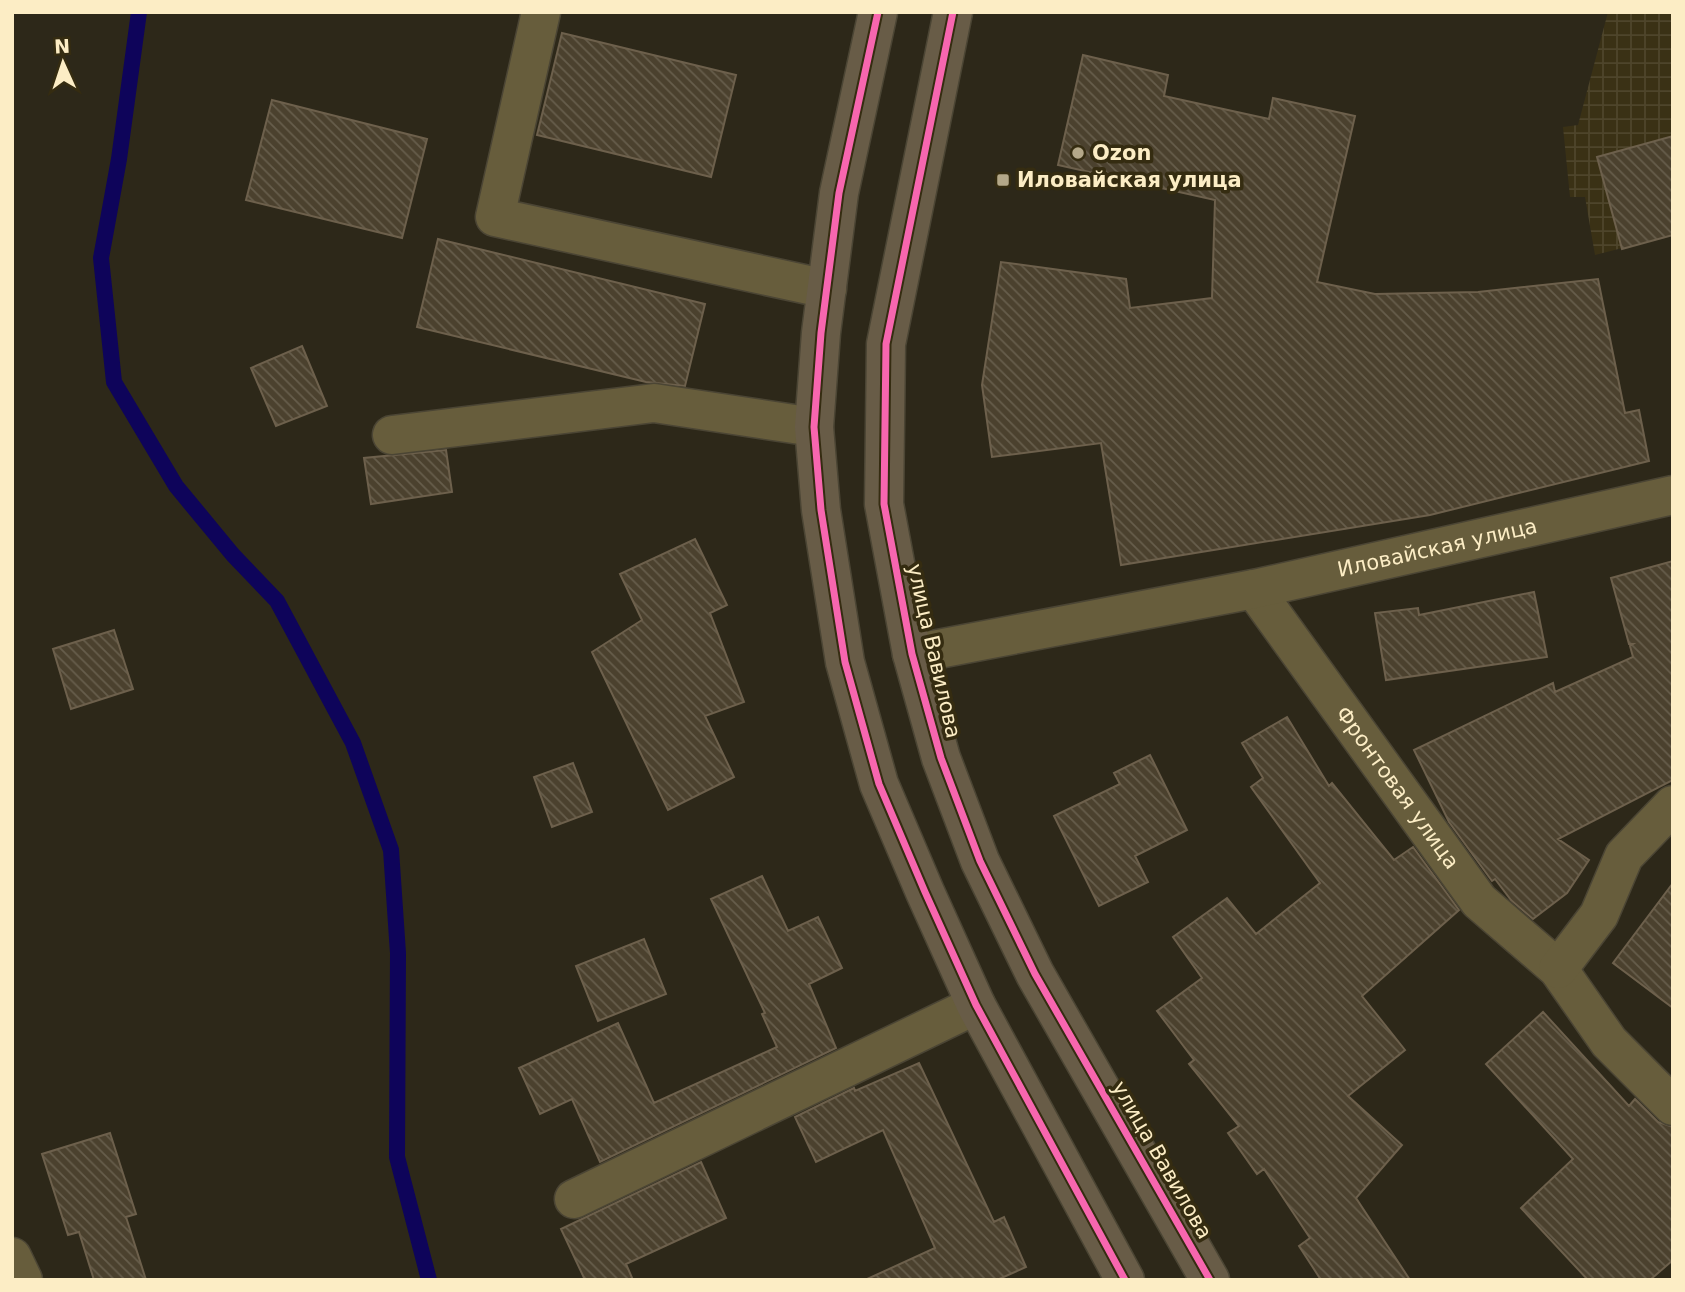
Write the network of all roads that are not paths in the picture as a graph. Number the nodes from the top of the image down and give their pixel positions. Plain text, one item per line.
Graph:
1 (541, 12) edge
2 (878, 12) edge
3 (953, 12) edge
4 (827, 289) junction
5 (814, 427) junction
6 (392, 435) dead end
7 (1673, 495) edge
8 (1254, 589) junction
9 (912, 654) junction
10 (1673, 805) edge
11 (1558, 969) junction
12 (976, 1005) junction
13 (1673, 1106) edge
14 (574, 1199) dead end
15 (12, 1257) edge
16 (23, 1280) edge
17 (1125, 1280) edge
18 (1210, 1280) edge

1 - 4 street
2 - 4 main road
3 - 9 main road, улица Вавилова
4 - 5 main road
5 - 6 street
5 - 12 main road
7 - 8 street, Иловайская улица
8 - 9 street, Иловайская улица
8 - 11 street, Фронтовая улица
9 - 18 main road, улица Вавилова
10 - 11 street
11 - 13 street, Фронтовая улица
12 - 14 street
12 - 17 main road
15 - 16 street

